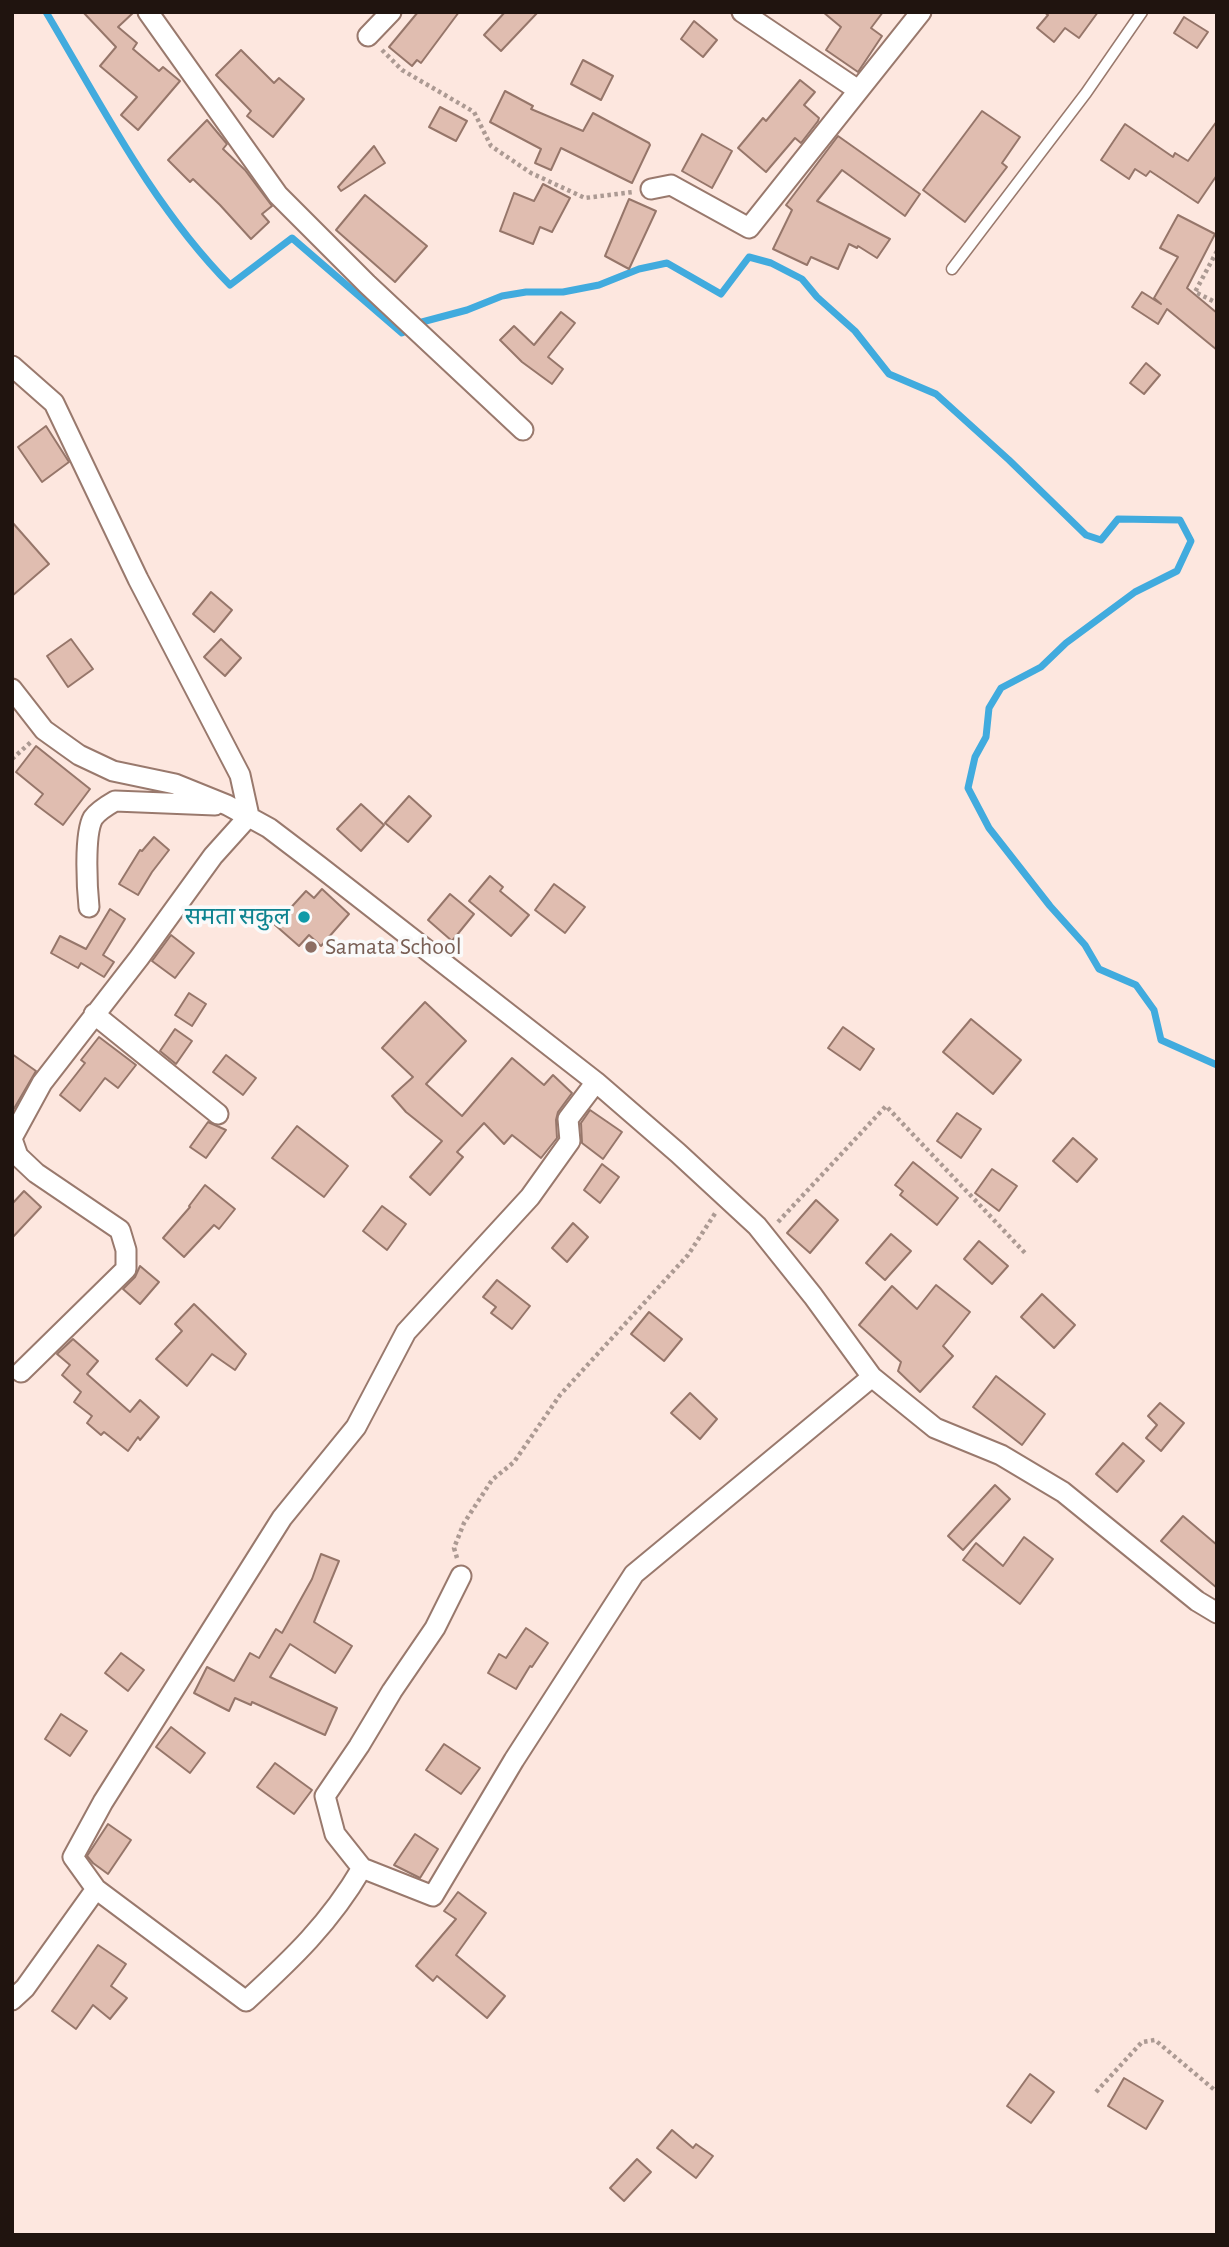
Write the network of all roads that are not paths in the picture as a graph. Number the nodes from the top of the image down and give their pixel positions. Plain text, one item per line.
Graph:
1 (148, 12) edge
2 (391, 12) edge
3 (741, 12) edge
4 (921, 12) edge
5 (1142, 12) edge
6 (368, 36) road end
7 (858, 90) junction
8 (651, 189) road end
9 (952, 269) dead end
10 (12, 366) edge
11 (523, 430) dead end
12 (12, 689) edge
13 (226, 805) junction
14 (249, 816) junction
15 (89, 907) dead end
16 (94, 1014) junction
17 (597, 1082) junction
18 (218, 1114) dead end
19 (12, 1138) edge
20 (21, 1372) dead end
21 (872, 1377) junction
22 (461, 1576) road end
23 (1217, 1613) edge
24 (362, 1868) junction
25 (96, 1889) junction
26 (12, 2000) edge

1 - 11 street
2 - 6 street
3 - 7 street
4 - 7 street
5 - 9 lane
7 - 8 street
10 - 14 street
12 - 13 street
13 - 14 street
13 - 15 street
14 - 16 street
14 - 17 street
16 - 18 street
16 - 19 street
17 - 21 street
17 - 25 street
19 - 20 street
21 - 23 street
21 - 24 street
22 - 24 street
24 - 25 street
25 - 26 street

